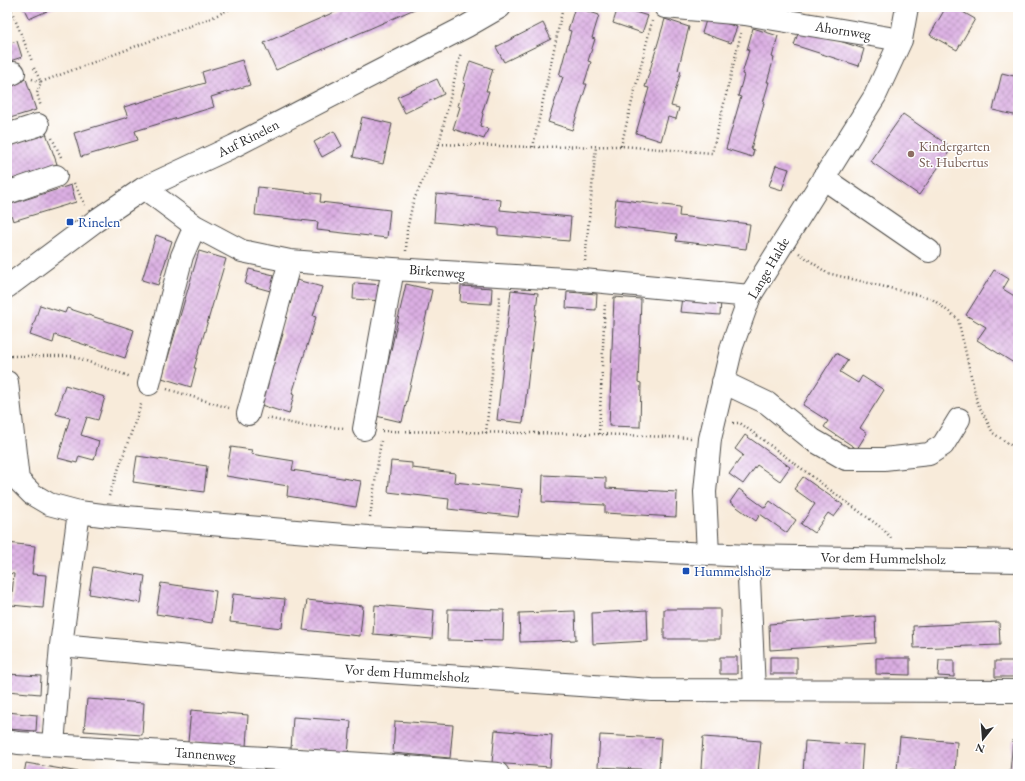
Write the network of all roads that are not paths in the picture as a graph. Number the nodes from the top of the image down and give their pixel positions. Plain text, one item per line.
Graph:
1 (500, 7) edge
2 (907, 7) edge
3 (660, 11) edge
4 (901, 40) junction
5 (38, 125) dead end
6 (7, 135) edge
7 (823, 178) junction
8 (64, 179) road end
9 (144, 188) junction
10 (7, 193) edge
11 (195, 226) junction
12 (929, 251) dead end
13 (290, 261) junction
14 (399, 269) junction
15 (7, 287) edge
16 (750, 296) junction
17 (7, 382) edge
18 (724, 382) junction
19 (149, 384) road end
20 (248, 414) road end
21 (959, 419) dead end
22 (373, 434) road end
23 (79, 512) junction
24 (708, 554) junction
25 (748, 556) junction
26 (1018, 560) edge
27 (61, 645) junction
28 (754, 690) junction
29 (1018, 691) edge
30 (7, 741) edge
31 (53, 745) junction
32 (498, 774) edge

1 - 9 street, Auf Rinelen
2 - 4 street, Lange Halde
3 - 4 street, Ahornweg
4 - 7 street, Lange Halde
5 - 6 street
7 - 12 street
7 - 16 street, Lange Halde
8 - 10 street
9 - 11 street, Birkenweg
9 - 15 street, Auf Rinelen
11 - 13 street, Birkenweg
11 - 19 street
13 - 14 street, Birkenweg
13 - 20 street
14 - 16 street, Birkenweg
14 - 22 street
16 - 18 street, Lange Halde
17 - 23 street, Vor dem Hummelsholz
18 - 21 street
18 - 24 street, Lange Halde
23 - 24 street, Vor dem Hummelsholz
23 - 27 street
24 - 25 street, Vor dem Hummelsholz
25 - 26 street, Vor dem Hummelsholz
25 - 28 street
27 - 28 street, Vor dem Hummelsholz
27 - 31 street
28 - 29 street, Vor dem Hummelsholz
30 - 31 street, Tannenweg
31 - 32 street, Tannenweg

